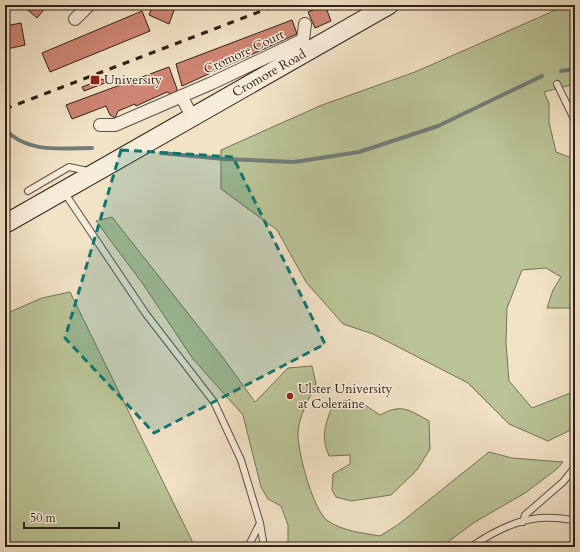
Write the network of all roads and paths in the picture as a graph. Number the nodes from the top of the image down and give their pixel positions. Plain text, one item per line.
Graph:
1 (89, 5) edge
2 (388, 5) edge
3 (75, 19) dead end
4 (305, 24) dead end
5 (557, 84) dead end
6 (181, 96) junction
7 (193, 118) junction
8 (575, 122) edge
9 (100, 125) dead end
10 (95, 172) junction
11 (28, 190) dead end
12 (64, 192) junction
13 (5, 224) edge
14 (575, 467) edge
15 (575, 520) edge
16 (523, 522) junction
17 (260, 523) junction
18 (248, 547) edge
19 (264, 547) edge
20 (471, 547) edge

1 - 3 street
2 - 7 main road, Cromore Road
4 - 6 street, Cromore Court
5 - 8 lane
6 - 7 street
6 - 9 street, Cromore Court
7 - 10 main road, Cromore Road
10 - 11 lane
10 - 12 main road
12 - 13 main road
12 - 17 lane
14 - 16 lane
15 - 16 lane
16 - 20 lane
17 - 18 lane
17 - 19 lane

